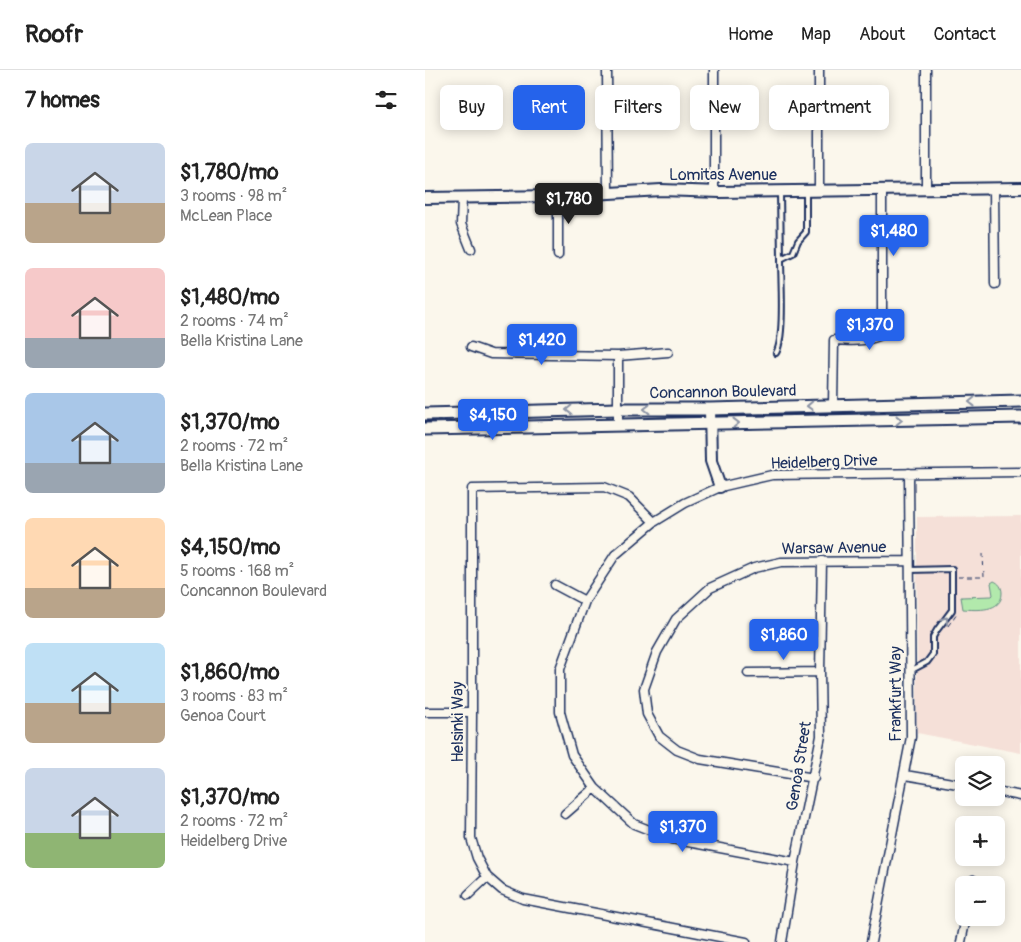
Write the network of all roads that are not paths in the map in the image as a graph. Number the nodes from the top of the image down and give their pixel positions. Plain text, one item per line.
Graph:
1 (607, 70) edge
2 (714, 70) edge
3 (819, 70) edge
4 (926, 70) edge
5 (994, 188) junction
6 (1021, 188) edge
7 (926, 189) junction
8 (806, 190) junction
9 (819, 190) junction
10 (882, 190) junction
11 (780, 191) junction
12 (715, 192) junction
13 (608, 193) junction
14 (558, 196) junction
15 (425, 198) edge
16 (462, 198) junction
17 (471, 249) dead end
18 (558, 255) dead end
19 (781, 259) junction
20 (995, 284) dead end
21 (471, 347) dead end
22 (668, 352) dead end
23 (776, 353) dead end
24 (617, 356) junction
25 (1021, 401) edge
26 (833, 406) junction
27 (618, 409) junction
28 (710, 409) junction
29 (425, 414) edge
30 (1021, 417) edge
31 (711, 424) junction
32 (618, 425) junction
33 (425, 429) edge
34 (1021, 472) edge
35 (909, 473) junction
36 (720, 487) junction
37 (654, 522) junction
38 (822, 561) junction
39 (909, 561) junction
40 (909, 570) junction
41 (555, 585) dead end
42 (585, 601) junction
43 (910, 671) junction
44 (820, 672) junction
45 (747, 673) dead end
46 (425, 712) edge
47 (472, 712) junction
48 (905, 774) junction
49 (814, 778) junction
50 (955, 783) edge
51 (595, 788) junction
52 (1005, 793) edge
53 (1021, 796) edge
54 (565, 814) dead end
55 (795, 862) junction
56 (487, 877) junction
57 (468, 894) dead end
58 (964, 926) edge
59 (702, 933) junction
60 (701, 942) edge
61 (746, 942) edge
62 (782, 942) edge
63 (871, 942) edge
64 (961, 942) edge

1 - 13 street
2 - 12 street
3 - 9 street
4 - 7 street
5 - 6 street, Lomitas Avenue
5 - 7 street, Lomitas Avenue
5 - 20 street
7 - 10 street, Lomitas Avenue
8 - 9 street, Lomitas Avenue
8 - 11 street, Lomitas Avenue
8 - 19 lane
9 - 10 street, Lomitas Avenue
10 - 26 street
11 - 12 street, Lomitas Avenue
11 - 19 lane
12 - 13 street, Lomitas Avenue
13 - 14 street, Lomitas Avenue
14 - 16 street, Lomitas Avenue
14 - 18 street
15 - 16 street, Lomitas Avenue
16 - 17 street
19 - 23 lane
21 - 24 street
22 - 24 street
24 - 27 street
25 -> 26 main road, Concannon Boulevard
26 -> 28 main road, Concannon Boulevard
28 -> 27 main road, Concannon Boulevard
27 -> 29 main road, Concannon Boulevard
27 - 32 street
28 - 31 street
31 -> 30 main road, Concannon Boulevard
31 - 32 main road, Concannon Boulevard
31 - 36 street
32 - 33 main road, Concannon Boulevard
34 - 35 street, Heidelberg Drive
35 - 36 street, Heidelberg Drive
35 - 39 street, Frankfurt Way
36 - 37 street, Heidelberg Drive
37 - 42 street, Heidelberg Drive
37 - 47 street, Helsinki Way
38 - 39 street, Warsaw Avenue
38 - 44 street, Genoa Street
38 - 49 street, Warsaw Avenue
39 - 40 street, Frankfurt Way
40 - 43 street, Frankfurt Way
43 -> 40 lane
41 - 42 street
42 - 51 street, Heidelberg Drive
43 - 48 street, Frankfurt Way
44 - 45 street
44 - 49 street, Genoa Street
46 - 47 street
47 - 56 street, Helsinki Way
48 - 50 street
48 - 63 street, Frankfurt Way
49 - 55 street, Genoa Street
51 - 54 street
51 - 55 street, Heidelberg Drive
52 - 53 street
55 - 62 street, Genoa Street
56 - 57 street
56 - 59 street, Helsinki Way
58 - 64 street
59 - 60 street
59 - 61 street, Helsinki Way

